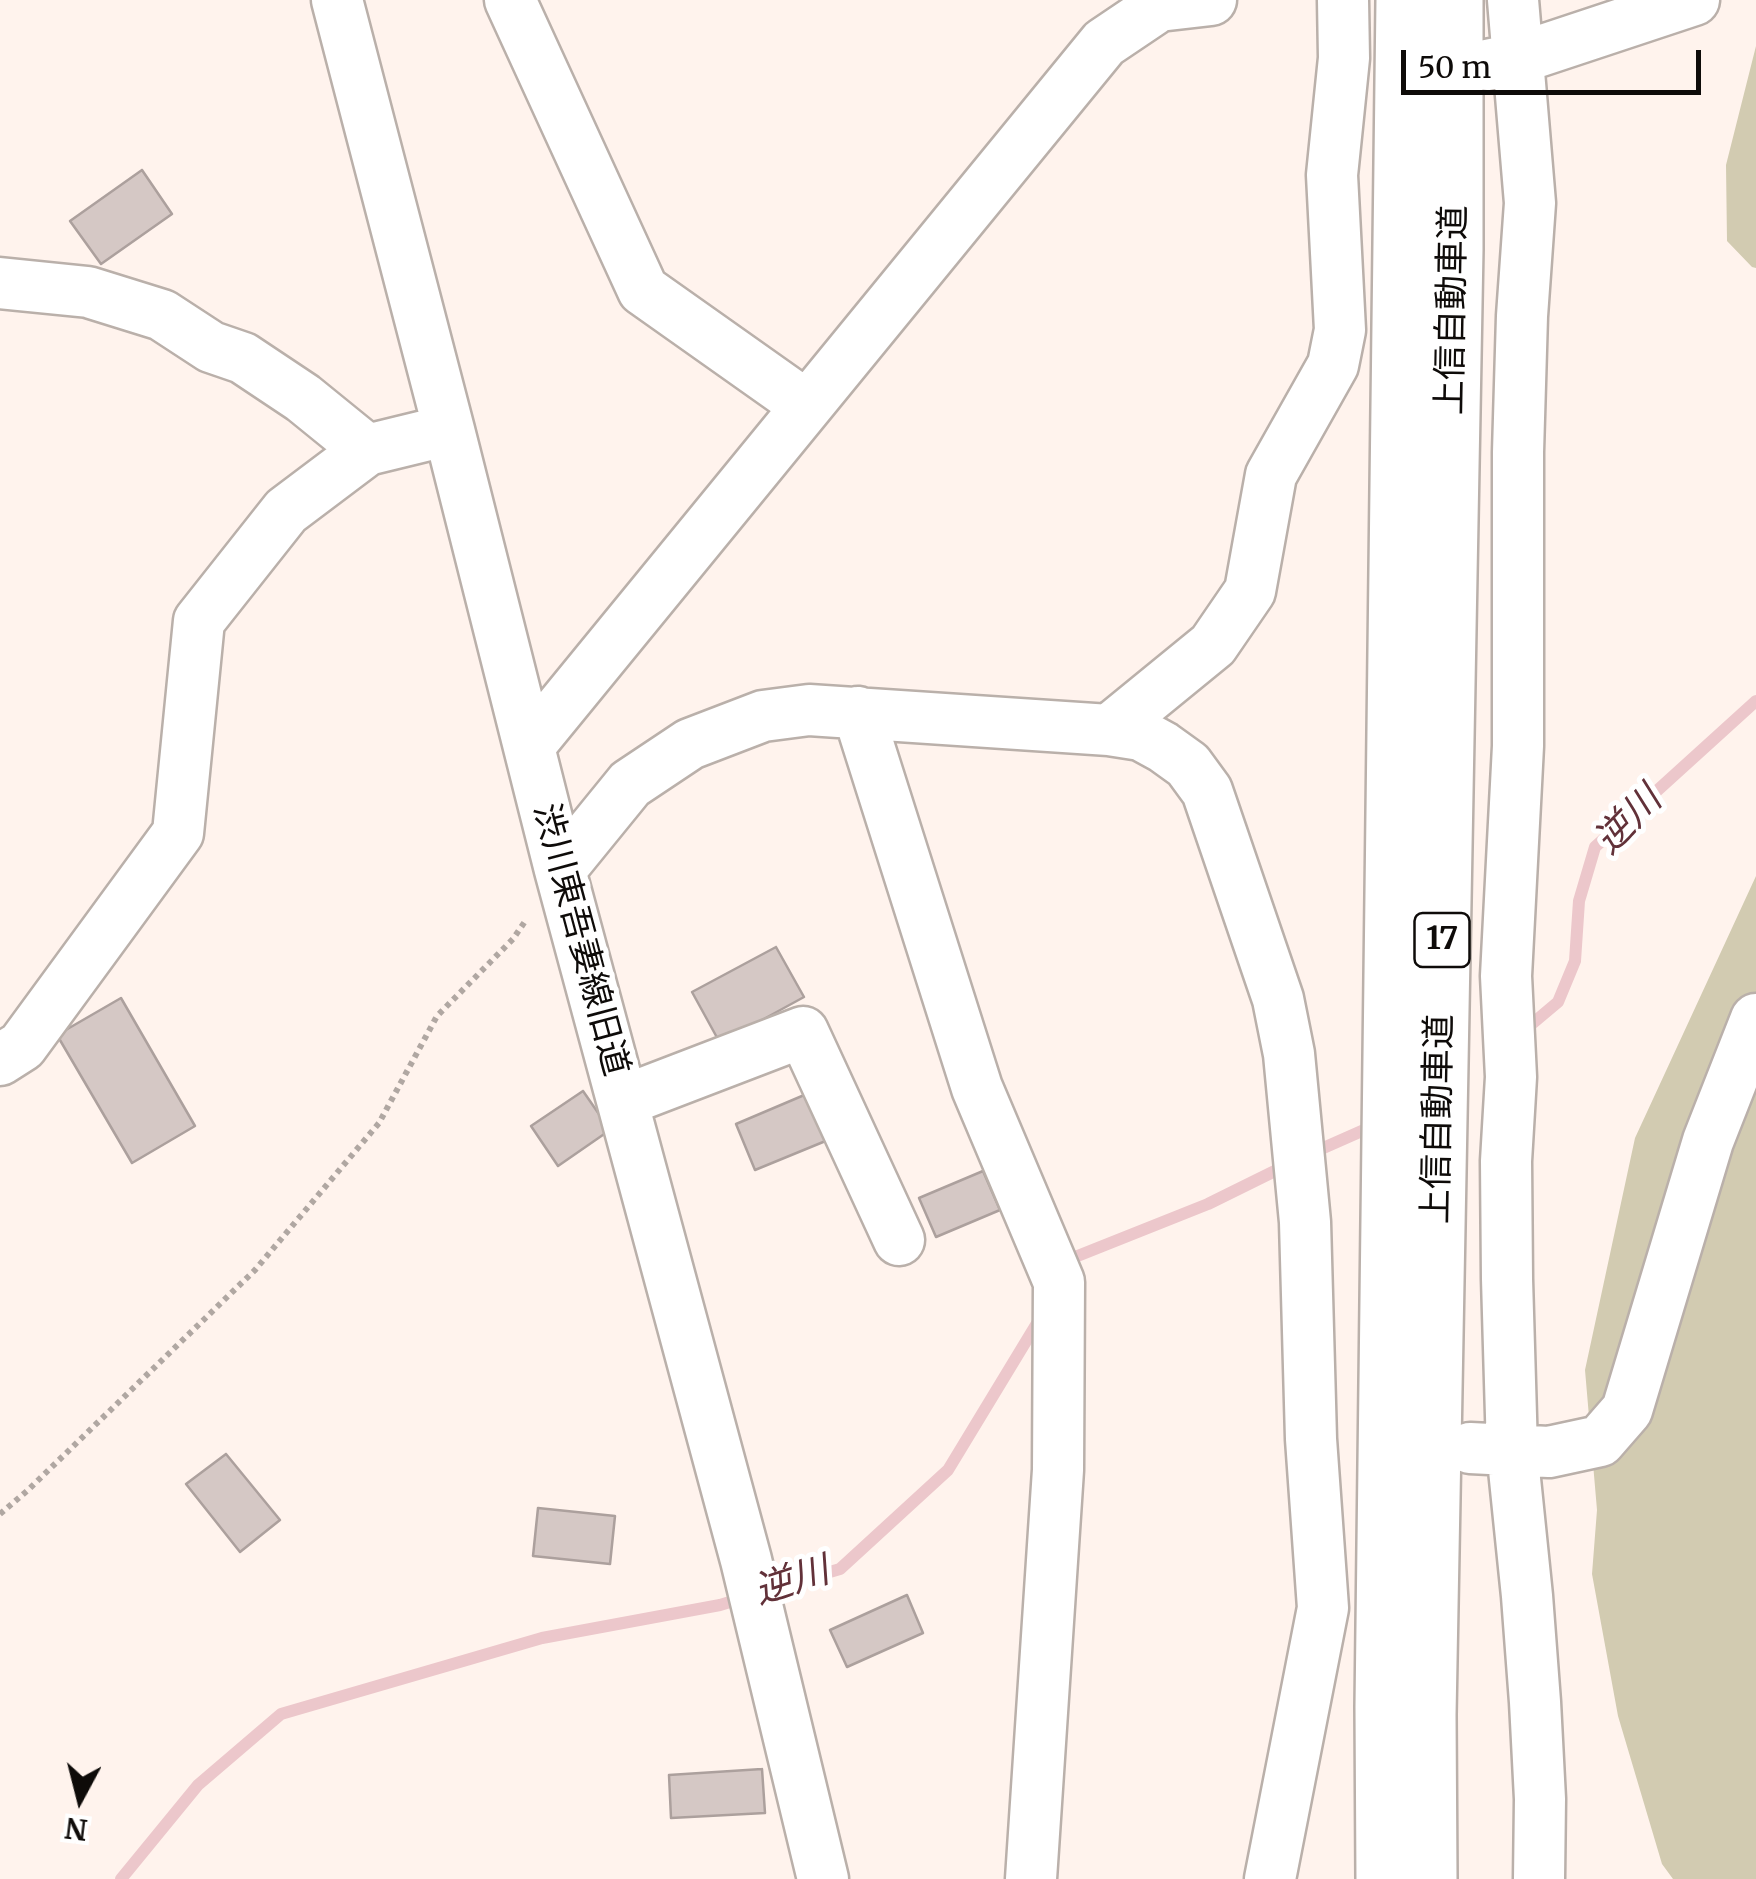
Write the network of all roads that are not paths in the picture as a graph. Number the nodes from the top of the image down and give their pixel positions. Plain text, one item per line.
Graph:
1 (336, 0) edge
2 (510, 0) edge
3 (1211, 0) edge
4 (1344, 0) edge
5 (1404, 0) edge
6 (1455, 0) edge
7 (1513, 0) edge
8 (1694, 0) edge
9 (1502, 62) junction
10 (0, 284) edge
11 (807, 406) junction
12 (449, 430) junction
13 (367, 450) junction
14 (858, 712) junction
15 (1109, 730) junction
16 (529, 746) junction
17 (560, 870) junction
18 (1756, 1019) edge
19 (0, 1060) edge
20 (623, 1101) junction
21 (899, 1240) dead end
22 (1311, 1440) junction
23 (1365, 1443) dead end
24 (1491, 1449) junction
25 (823, 1879) edge
26 (1031, 1879) edge
27 (1270, 1879) edge
28 (1384, 1879) edge
29 (1429, 1879) edge
30 (1538, 1879) edge

1 - 12 street, 渋川東吾妻線旧道
2 - 11 street
3 - 11 street
4 - 15 street
5 - 28 highway, 上信自動車道 / 17
6 - 29 highway, 上信自動車道 / 17
7 - 9 street
8 - 9 street
9 - 24 street
10 - 13 street
11 - 16 street
12 - 13 street
12 - 16 street, 渋川東吾妻線旧道
13 - 19 street
14 - 15 street
14 - 17 street
14 - 26 street
15 - 22 street
16 - 17 street, 渋川東吾妻線旧道
17 - 20 street, 渋川東吾妻線旧道
18 - 24 street
20 - 21 street
20 - 25 street, 渋川東吾妻線旧道
22 - 23 street
22 - 27 street
24 - 30 street

